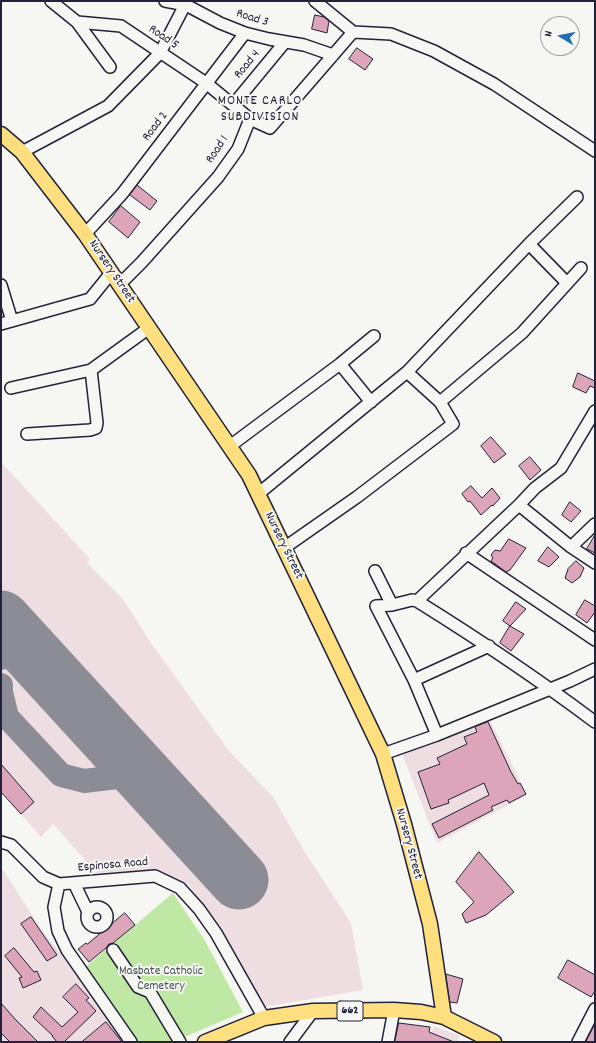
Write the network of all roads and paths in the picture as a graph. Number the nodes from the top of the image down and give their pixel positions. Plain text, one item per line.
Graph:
1 (51, 1) edge
2 (165, 1) edge
3 (315, 1) edge
4 (187, 3) edge
5 (77, 22) junction
6 (353, 32) junction
7 (245, 33) junction
8 (285, 42) junction
9 (160, 53) junction
10 (333, 55) junction
11 (110, 66) dead end
12 (206, 83) junction
13 (233, 105) junction
14 (250, 119) junction
15 (2, 136) edge
16 (595, 151) edge
17 (22, 152) junction
18 (577, 197) dead end
19 (84, 234) junction
20 (529, 244) junction
21 (581, 268) dead end
22 (111, 273) junction
23 (567, 284) junction
24 (1, 285) edge
25 (120, 285) junction
26 (12, 321) junction
27 (1, 324) edge
28 (149, 328) junction
29 (374, 336) dead end
30 (340, 364) junction
31 (91, 370) junction
32 (407, 372) junction
33 (11, 388) dead end
34 (370, 402) junction
35 (440, 402) junction
36 (595, 411) edge
37 (27, 434) dead end
38 (230, 446) junction
39 (258, 494) junction
40 (519, 505) junction
41 (595, 524) edge
42 (572, 547) junction
43 (284, 548) junction
44 (466, 553) junction
45 (595, 563) edge
46 (375, 571) dead end
47 (417, 601) junction
48 (392, 605) junction
49 (595, 640) edge
50 (489, 646) junction
51 (595, 669) edge
52 (414, 680) junction
53 (550, 688) junction
54 (595, 722) edge
55 (437, 735) junction
56 (383, 754) junction
57 (1, 842) edge
58 (74, 883) junction
59 (59, 884) junction
60 (88, 912) dead end
61 (113, 950) dead end
62 (595, 1009) edge
63 (394, 1010) junction
64 (313, 1012) junction
65 (444, 1016) junction
66 (264, 1018) junction
67 (131, 1042) edge
68 (180, 1042) edge
69 (205, 1042) edge
70 (290, 1042) edge
71 (388, 1042) edge
72 (494, 1042) edge
73 (578, 1042) edge

1 - 5 street
2 - 4 street, Road 3
3 - 6 street
4 - 7 street, Road 3
4 - 9 street
5 - 9 street, Road 5
5 - 11 street
6 - 10 street
6 - 16 street
7 - 8 street, Road 3
7 - 12 street, Road 2
8 - 10 street, Road 3
8 - 13 street, Road 4
9 - 12 street, Road 5
9 - 17 street
10 - 14 street
12 - 13 street, Road 5
12 - 19 street, Road 2
13 - 14 street, Road 5
14 - 25 street, Road 1
15 - 17 main road, Nursery Street
17 - 19 main road, Nursery Street
18 - 20 street
19 - 22 main road, Nursery Street
20 - 23 street
20 - 32 street
21 - 23 street
22 - 25 main road, Nursery Street
22 - 26 street
23 - 35 street
24 - 26 street
25 - 28 main road, Nursery Street
26 - 27 street
28 - 31 street
28 - 38 main road, Nursery Street
29 - 30 street
30 - 34 street
30 - 38 street
31 - 33 street
31 - 37 street
32 - 34 street
32 - 35 street
34 - 39 street
35 - 43 street
36 - 40 street
38 - 39 main road, Nursery Street
39 - 43 main road, Nursery Street
40 - 42 street
40 - 44 street
41 - 42 street
42 - 45 street
43 - 56 main road, Nursery Street
44 - 47 street
44 - 49 street
46 - 48 street
47 - 48 street
47 - 50 street
48 - 52 street
50 - 52 street
50 - 53 street
51 - 53 street
52 - 55 street
53 - 54 street
53 - 55 street
55 - 56 street
56 - 65 main road, Nursery Street
57 - 59 street
58 - 59 street, Espinosa Road
58 - 60 street
58 - 66 street, Espinosa Road
59 - 67 street
61 - 68 street
62 - 73 street
63 - 64 main road, 662
63 - 65 main road, 662
63 - 71 street
64 - 66 main road, 662
64 - 70 street
65 - 72 main road, 662
66 - 69 main road, 662

